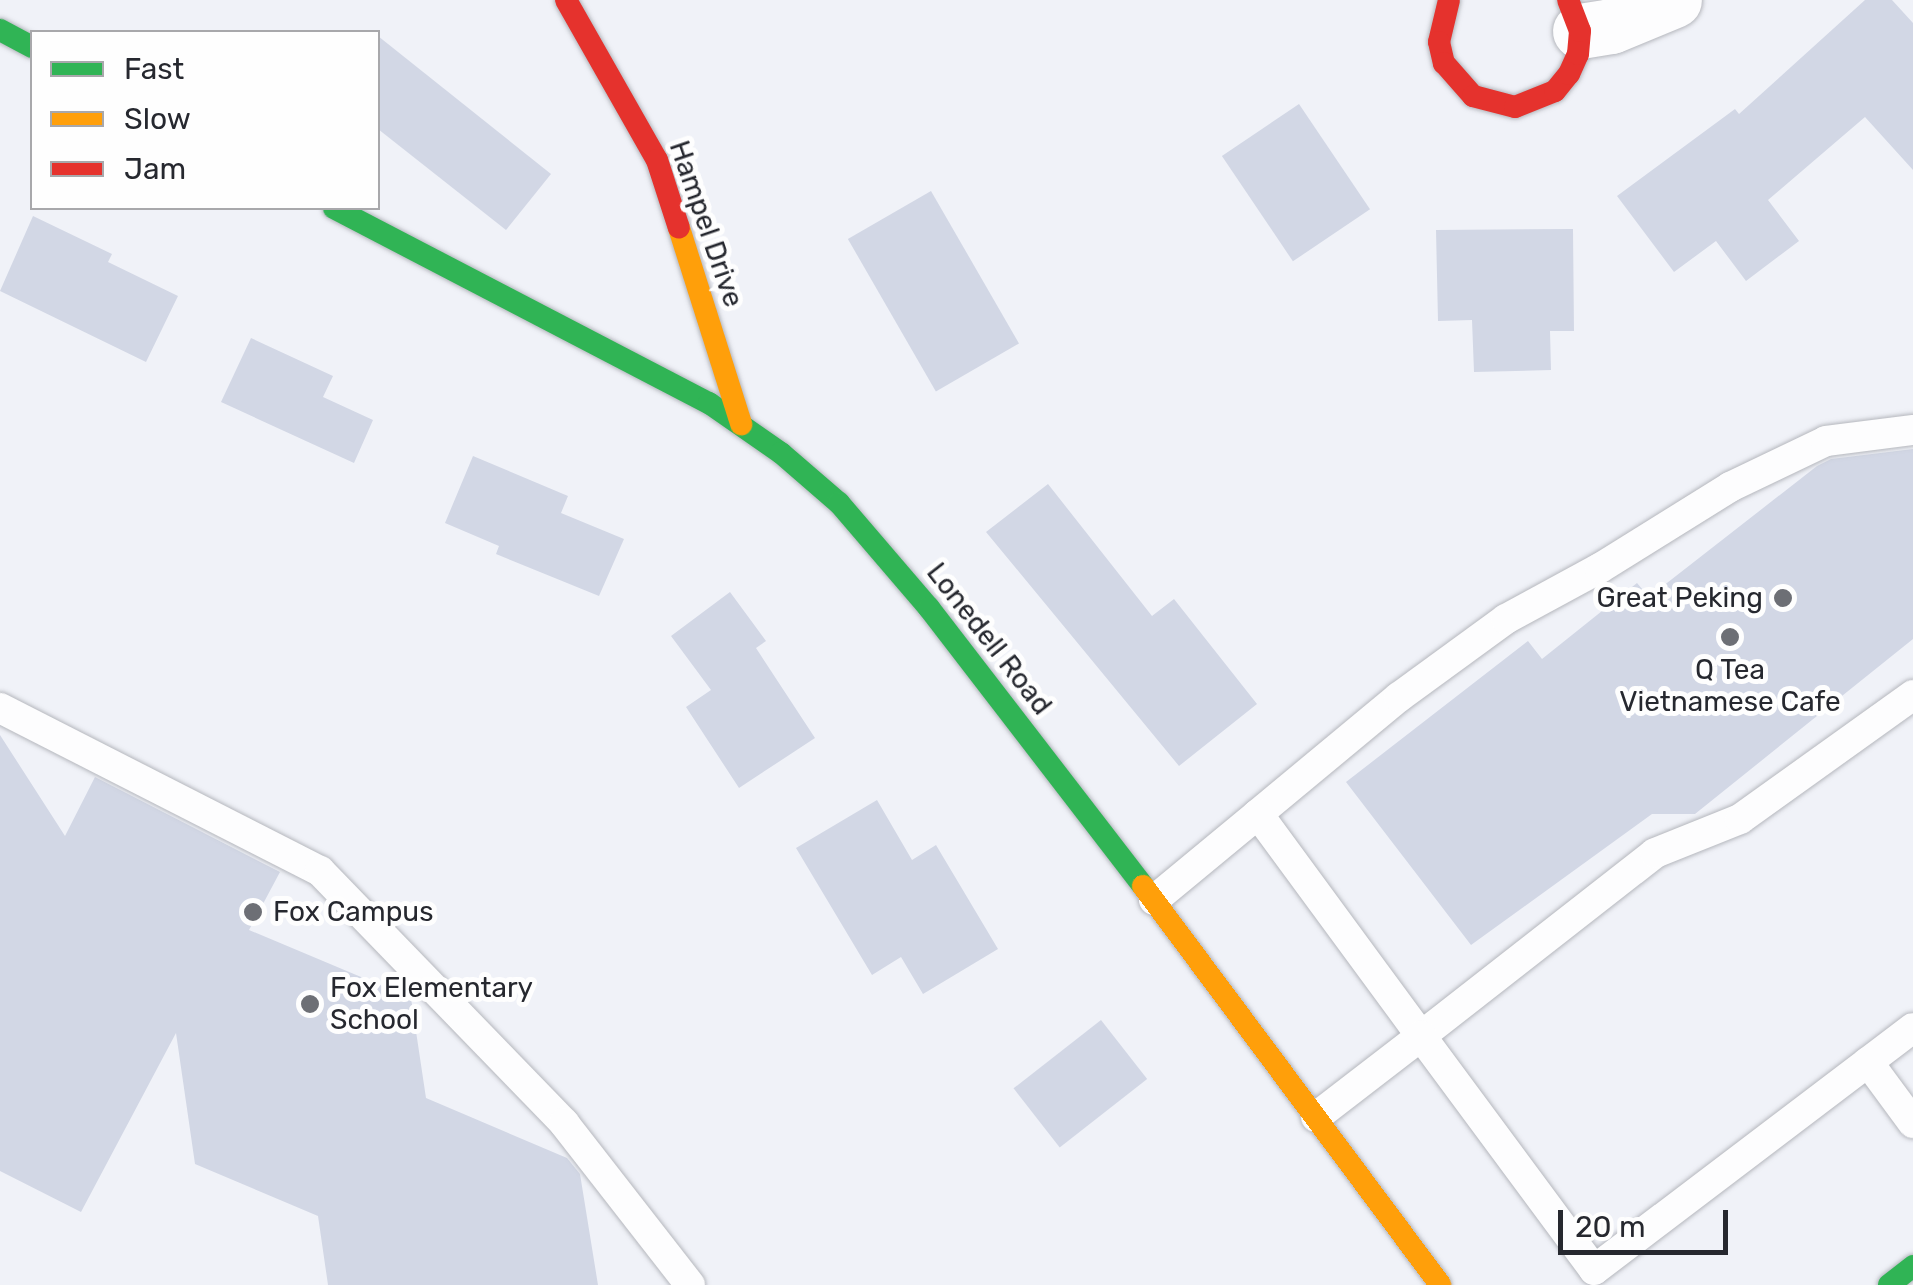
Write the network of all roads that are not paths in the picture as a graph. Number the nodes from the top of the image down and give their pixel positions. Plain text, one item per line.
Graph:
1 (566, 0) edge
2 (1450, 0) edge
3 (1674, 0) edge
4 (1574, 16) edge
5 (0, 30) edge
6 (30, 46) edge
7 (338, 210) edge
8 (740, 424) junction
9 (1913, 430) edge
10 (1913, 695) edge
11 (0, 708) edge
12 (1258, 814) junction
13 (1154, 900) junction
14 (1913, 1028) edge
15 (1421, 1036) junction
16 (1868, 1062) junction
17 (1316, 1117) junction
18 (1913, 1123) edge
19 (1913, 1266) edge
20 (690, 1285) edge
21 (1440, 1285) edge
22 (1888, 1285) edge

1 - 8 street, Hampel Drive
2 - 4 street
3 - 4 street
5 - 6 street
7 - 8 street, Lonedell Road
8 - 13 street, Lonedell Road
9 - 12 lane
10 - 15 lane
11 - 20 lane
12 - 13 lane
12 - 15 lane
13 - 17 street, Lonedell Road
14 - 16 lane
15 - 16 lane
15 - 17 lane
16 - 18 lane
17 - 21 street, Lonedell Road
19 - 22 street

